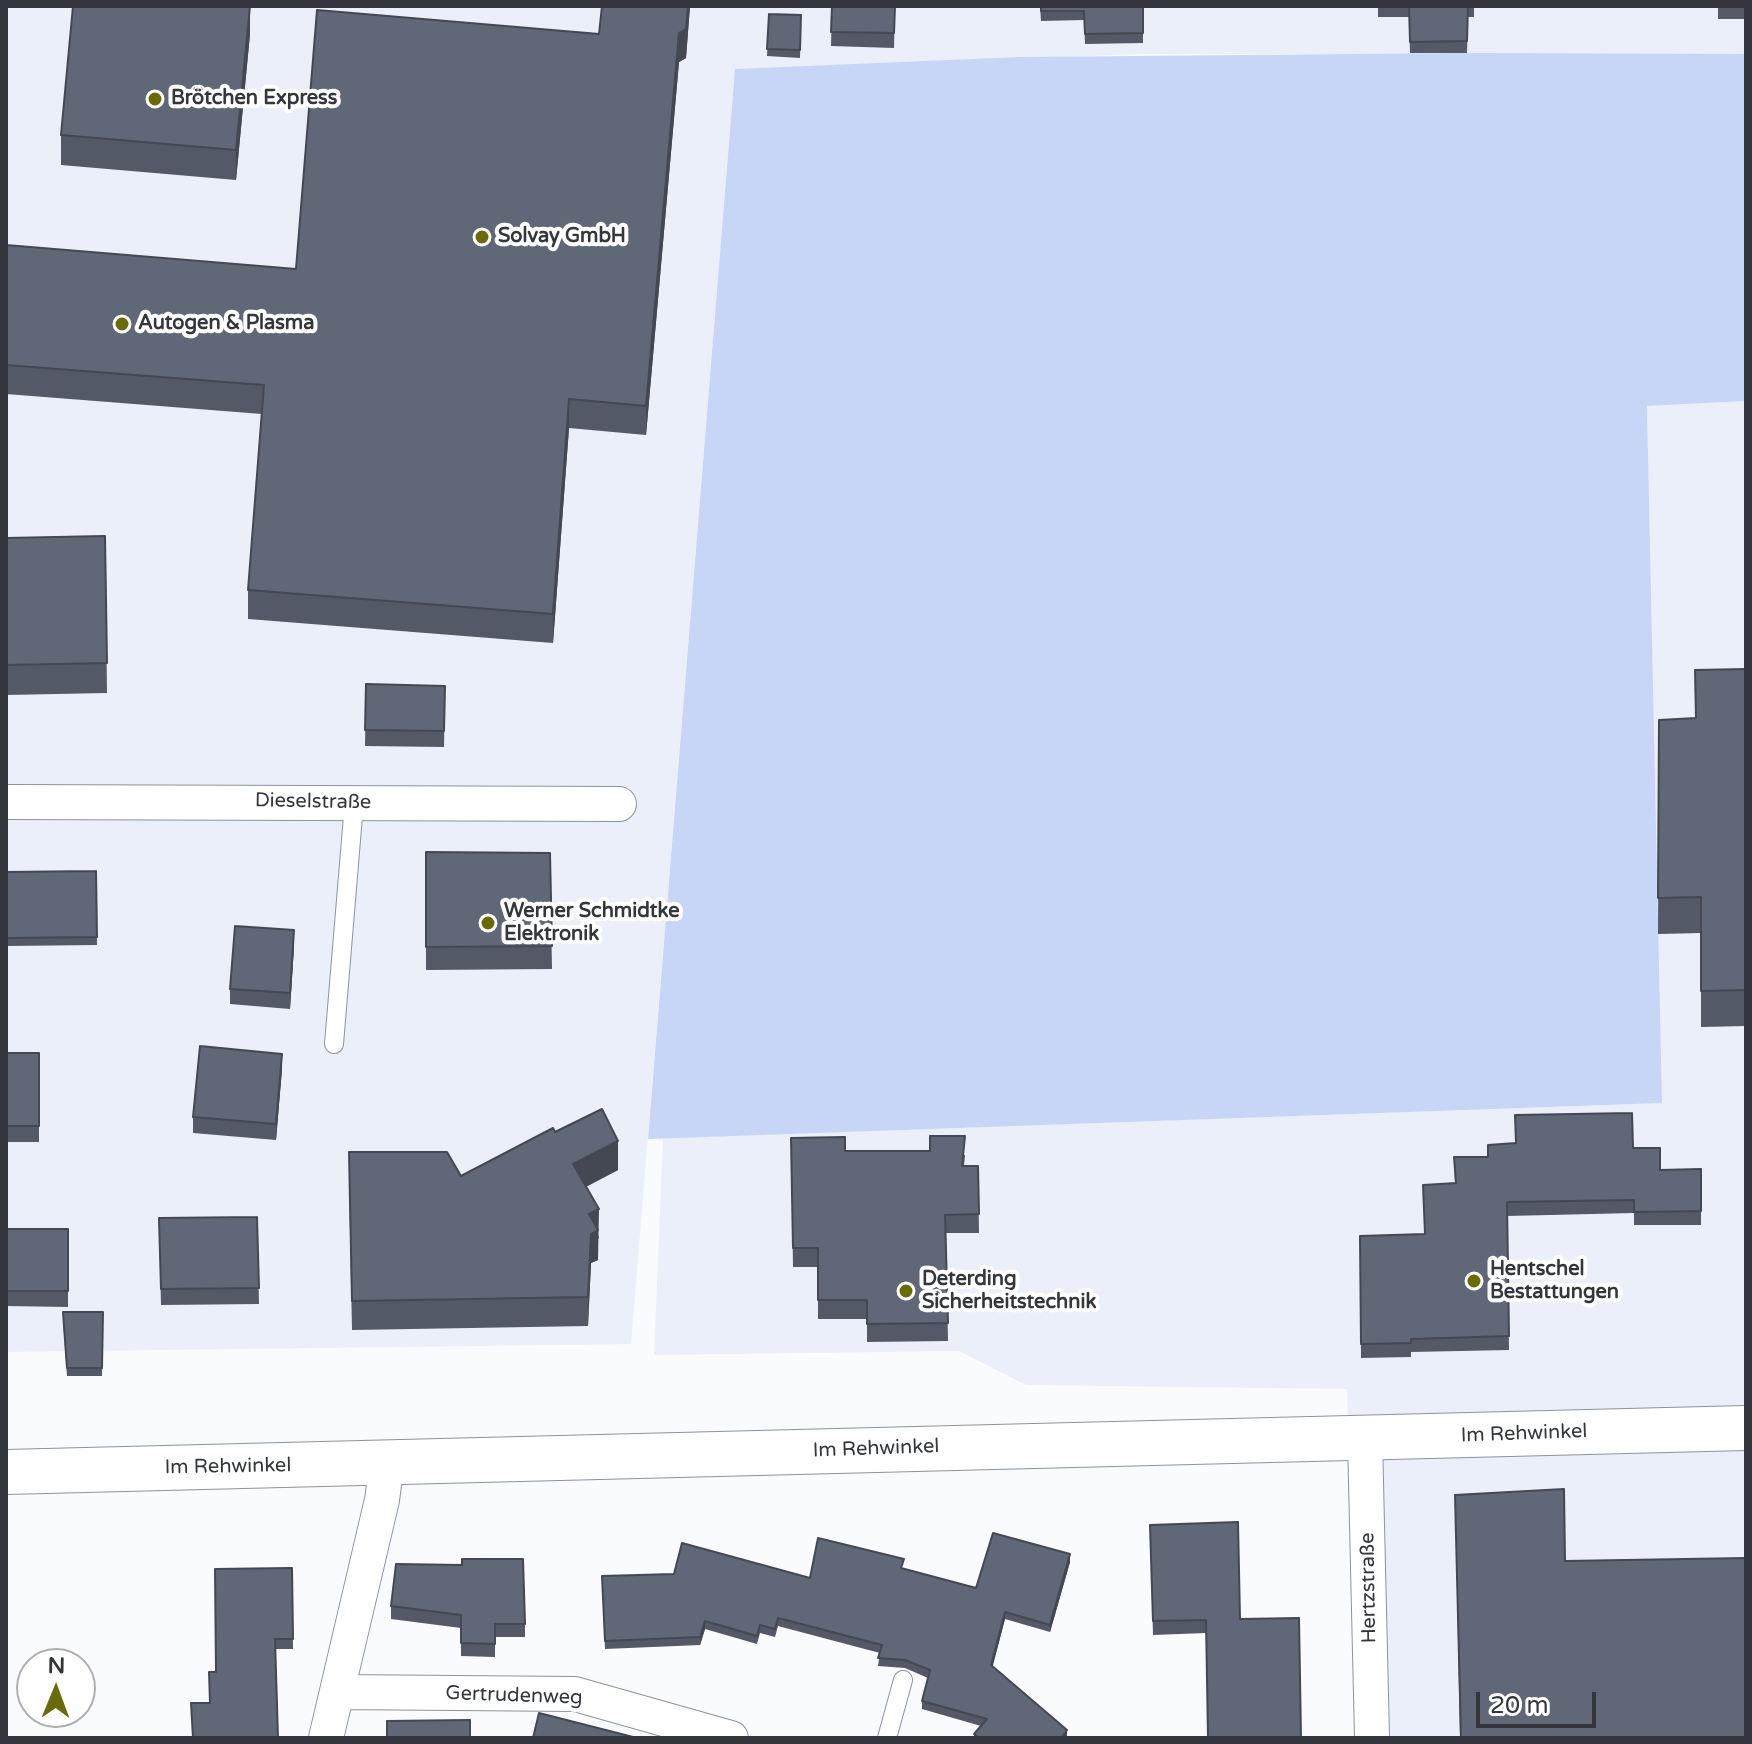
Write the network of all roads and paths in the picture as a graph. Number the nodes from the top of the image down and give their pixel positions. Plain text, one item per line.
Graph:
1 (6, 802) edge
2 (354, 804) junction
3 (619, 804) dead end
4 (334, 1044) dead end
5 (1746, 1428) edge
6 (1365, 1439) junction
7 (387, 1463) junction
8 (6, 1472) edge
9 (903, 1680) dead end
10 (338, 1692) junction
11 (326, 1738) edge
12 (731, 1738) edge
13 (887, 1738) edge
14 (1372, 1738) edge

1 - 2 street, Dieselstraße
2 - 3 street, Dieselstraße
2 - 4 lane
5 - 6 street, Im Rehwinkel
6 - 7 street, Im Rehwinkel
6 - 14 street, Hertzstraße
7 - 8 street, Im Rehwinkel
7 - 10 street
9 - 13 lane
10 - 11 street
10 - 12 street, Gertrudenweg

